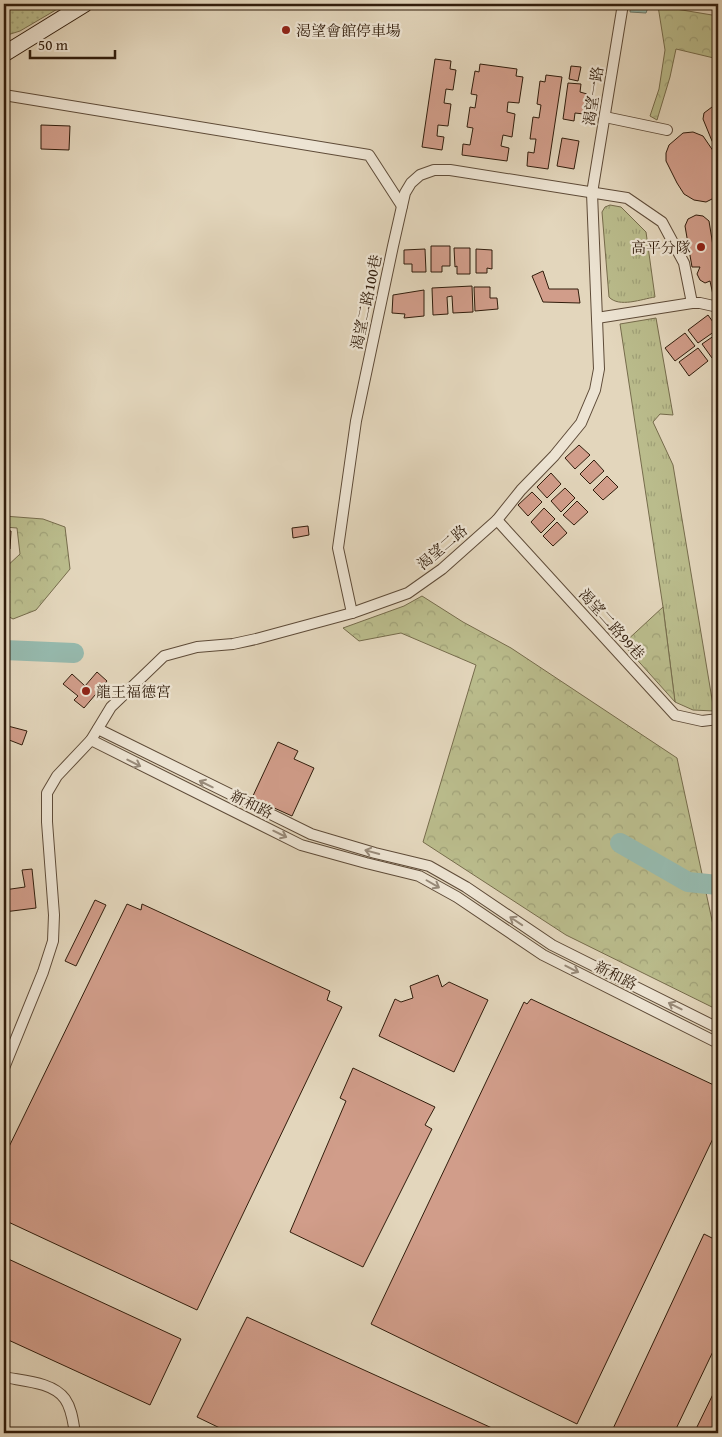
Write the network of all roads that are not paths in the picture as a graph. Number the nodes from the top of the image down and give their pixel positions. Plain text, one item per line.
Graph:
1 (85, 4) edge
2 (623, 4) edge
3 (4, 54) edge
4 (4, 95) edge
5 (605, 117) junction
6 (667, 130) dead end
7 (592, 193) junction
8 (402, 206) junction
9 (692, 303) junction
10 (718, 307) edge
11 (597, 318) junction
12 (497, 520) junction
13 (352, 613) junction
14 (718, 719) edge
15 (98, 729) junction
16 (91, 740) junction
17 (718, 1028) edge
18 (718, 1043) edge
19 (4, 1068) edge
20 (4, 1377) edge
21 (75, 1433) edge

1 - 3 street
2 - 5 street, 渴望一路
4 - 8 street
5 - 6 street
5 - 7 street, 渴望一路
7 - 8 street, 渴望二路100巷
7 - 9 street, 渴望二路100巷
7 - 11 street, 渴望二路
8 - 13 street, 渴望二路100巷
9 - 10 street
9 - 11 street
11 - 12 street, 渴望二路
12 - 13 street, 渴望二路
12 - 14 street, 渴望二路99巷
13 - 15 street, 渴望二路
15 - 16 street, 渴望二路
17 -> 15 street, 新和路
16 -> 18 street, 新和路
16 - 19 street
20 - 21 street

